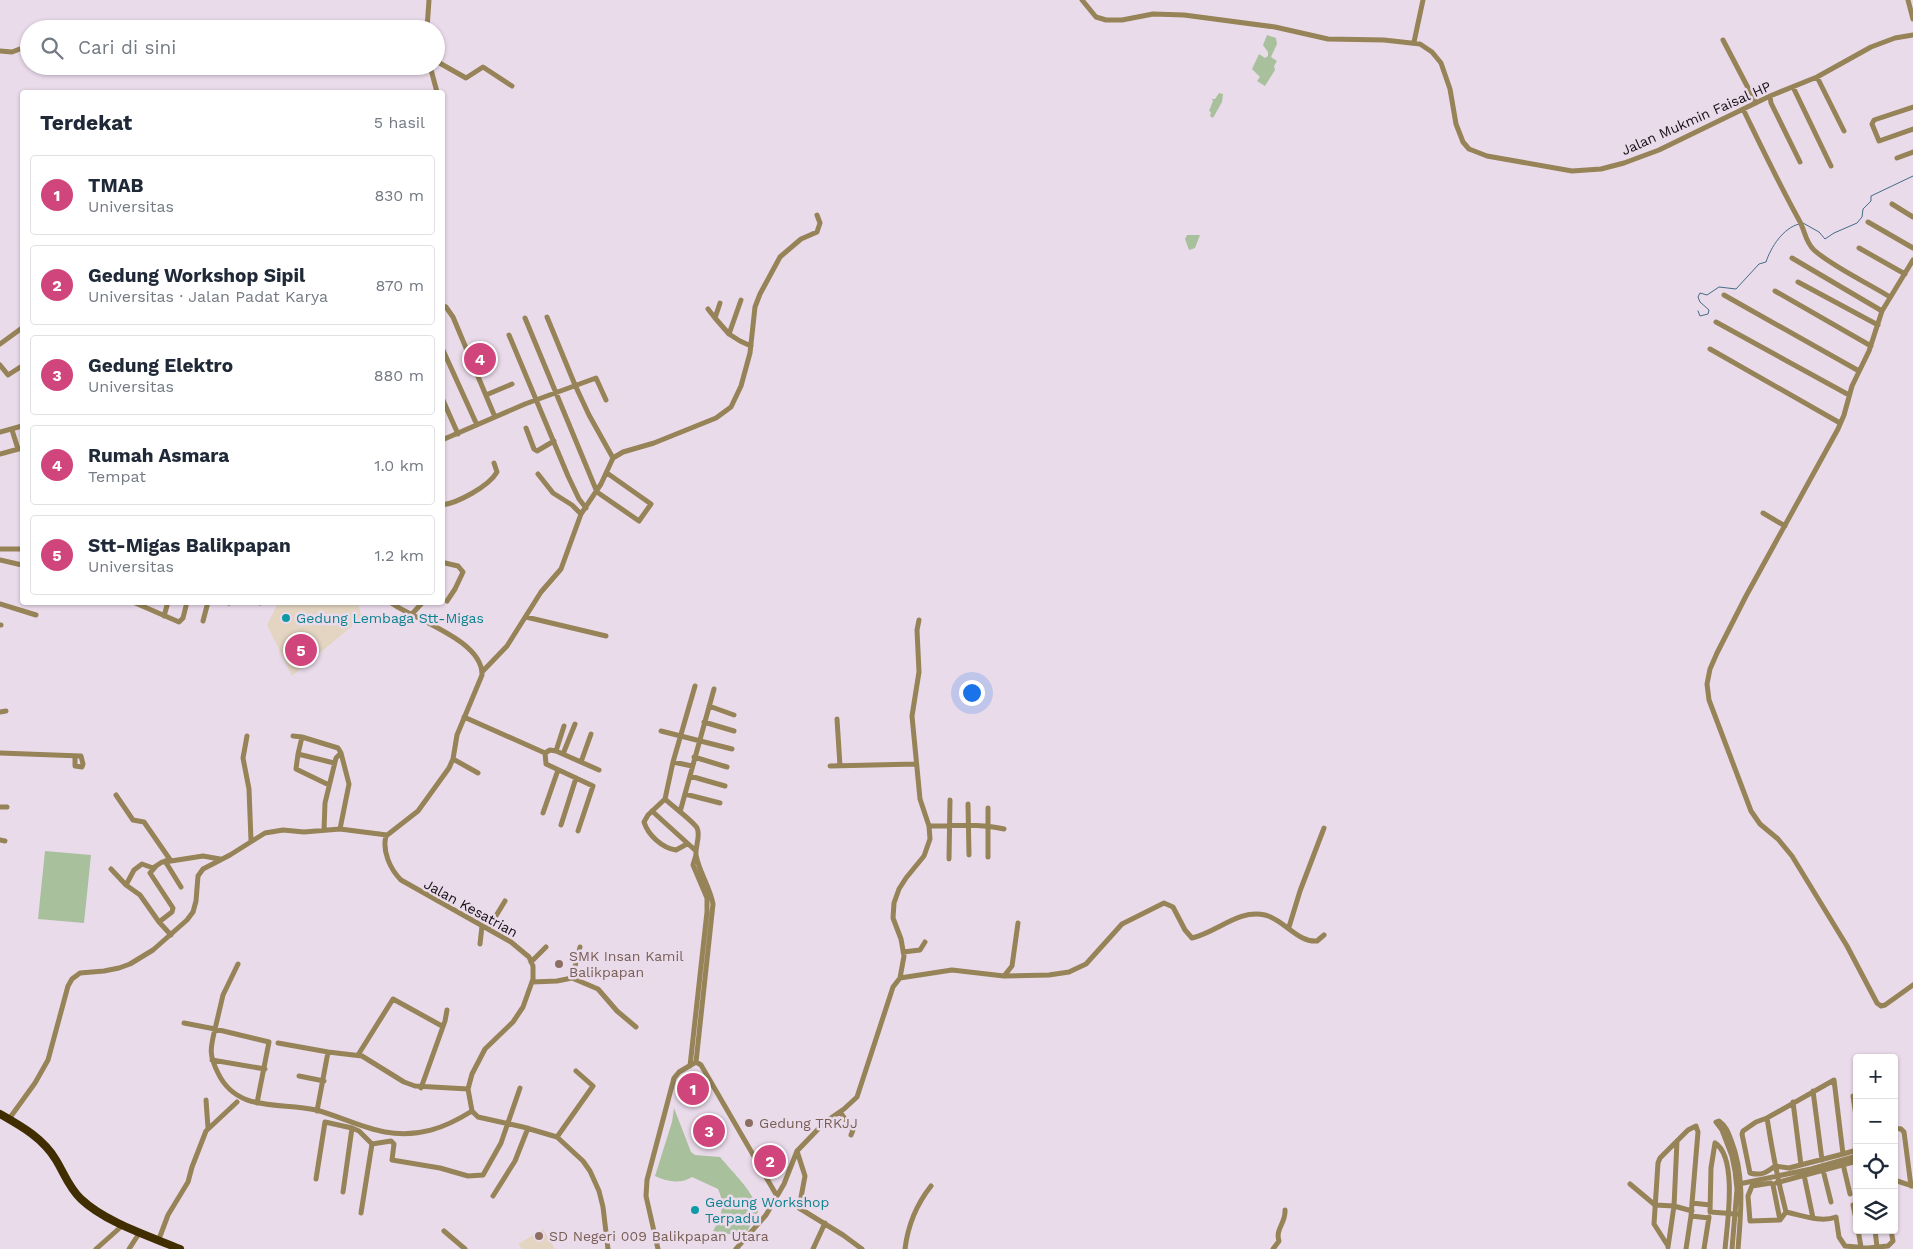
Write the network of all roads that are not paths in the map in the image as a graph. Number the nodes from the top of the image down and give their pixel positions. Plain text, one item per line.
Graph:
1 (429, 0) edge
2 (1082, 0) edge
3 (1423, 0) edge
4 (1908, 0) edge
5 (1913, 19) edge
6 (428, 20) edge
7 (1913, 35) edge
8 (1723, 40) dead end
9 (1414, 42) junction
10 (20, 49) edge
11 (0, 51) edge
12 (445, 66) edge
13 (432, 75) edge
14 (1817, 78) junction
15 (512, 86) dead end
16 (1792, 87) junction
17 (436, 90) edge
18 (1770, 96) junction
19 (1756, 103) junction
20 (1913, 106) edge
21 (1743, 109) junction
22 (1913, 129) edge
23 (1844, 131) dead end
24 (1913, 152) edge
25 (1897, 158) dead end
26 (1800, 162) dead end
27 (1831, 166) dead end
28 (1892, 204) dead end
29 (817, 215) dead end
30 (1913, 217) edge
31 (1868, 222) dead end
32 (1859, 248) dead end
33 (1913, 248) edge
34 (1792, 258) dead end
35 (1913, 260) edge
36 (1905, 274) junction
37 (1798, 282) dead end
38 (1775, 291) dead end
39 (1724, 295) dead end
40 (1890, 297) junction
41 (741, 300) dead end
42 (720, 303) dead end
43 (445, 308) edge
44 (708, 309) dead end
45 (1882, 311) junction
46 (547, 316) dead end
47 (525, 318) dead end
48 (715, 318) junction
49 (1716, 322) dead end
50 (1878, 324) junction
51 (20, 329) edge
52 (509, 334) dead end
53 (729, 334) junction
54 (0, 344) edge
55 (752, 346) junction
56 (1871, 346) junction
57 (1710, 349) dead end
58 (445, 355) edge
59 (0, 365) edge
60 (20, 367) edge
61 (1859, 371) junction
62 (512, 384) dead end
63 (575, 385) junction
64 (555, 392) junction
65 (486, 395) junction
66 (1849, 395) junction
67 (537, 399) junction
68 (606, 400) dead end
69 (445, 405) edge
70 (495, 417) junction
71 (1840, 423) junction
72 (477, 426) junction
73 (20, 427) edge
74 (526, 428) dead end
75 (12, 430) junction
76 (0, 432) edge
77 (458, 434) junction
78 (445, 439) edge
79 (554, 441) junction
80 (20, 449) edge
81 (0, 454) edge
82 (614, 458) junction
83 (494, 463) dead end
84 (607, 473) junction
85 (538, 474) dead end
86 (597, 492) junction
87 (445, 504) edge
88 (586, 508) junction
89 (1763, 513) dead end
90 (581, 514) junction
91 (1785, 526) junction
92 (0, 549) edge
93 (20, 549) edge
94 (0, 560) edge
95 (445, 563) edge
96 (20, 565) edge
97 (447, 601) dead end
98 (0, 604) edge
99 (139, 605) edge
100 (149, 605) edge
101 (167, 605) edge
102 (186, 605) edge
103 (207, 605) edge
104 (395, 605) edge
105 (420, 605) edge
106 (148, 609) junction
107 (36, 615) dead end
108 (411, 615) junction
109 (164, 616) junction
110 (526, 617) junction
111 (919, 620) dead end
112 (203, 621) dead end
113 (606, 636) dead end
114 (482, 672) junction
115 (695, 686) dead end
116 (714, 688) dead end
117 (709, 706) junction
118 (734, 715) dead end
119 (464, 717) junction
120 (837, 719) dead end
121 (704, 722) junction
122 (575, 724) dead end
123 (564, 726) dead end
124 (734, 731) dead end
125 (661, 732) dead end
126 (591, 734) dead end
127 (247, 736) dead end
128 (293, 736) dead end
129 (302, 736) junction
130 (681, 736) junction
131 (699, 741) junction
132 (732, 749) dead end
133 (556, 751) junction
134 (0, 753) edge
135 (341, 753) junction
136 (545, 753) junction
137 (298, 754) junction
138 (564, 754) junction
139 (75, 756) dead end
140 (694, 757) junction
141 (453, 759) junction
142 (581, 762) junction
143 (673, 762) junction
144 (334, 763) junction
145 (916, 764) junction
146 (692, 766) junction
147 (727, 766) dead end
148 (830, 766) dead end
149 (840, 766) junction
150 (558, 770) junction
151 (599, 770) dead end
152 (478, 773) dead end
153 (690, 776) junction
154 (576, 778) junction
155 (329, 785) junction
156 (725, 786) dead end
157 (685, 794) junction
158 (116, 795) dead end
159 (665, 799) junction
160 (950, 800) dead end
161 (720, 803) dead end
162 (968, 804) dead end
163 (0, 807) edge
164 (6, 807) dead end
165 (988, 808) dead end
166 (652, 811) junction
167 (680, 812) junction
168 (543, 813) dead end
169 (561, 825) dead end
170 (929, 826) junction
171 (950, 826) junction
172 (969, 826) junction
173 (987, 827) junction
174 (1324, 828) dead end
175 (340, 829) junction
176 (1004, 829) dead end
177 (324, 830) junction
178 (578, 831) dead end
179 (387, 835) junction
180 (251, 841) junction
181 (687, 844) junction
182 (696, 853) junction
183 (970, 854) dead end
184 (988, 857) dead end
185 (949, 858) dead end
186 (220, 860) junction
187 (168, 861) junction
188 (156, 866) junction
189 (111, 869) dead end
190 (126, 885) junction
191 (181, 887) dead end
192 (505, 901) dead end
193 (159, 922) junction
194 (1018, 923) dead end
195 (1289, 927) junction
196 (485, 928) junction
197 (171, 935) junction
198 (1324, 935) dead end
199 (925, 942) dead end
200 (480, 944) dead end
201 (580, 946) dead end
202 (546, 947) dead end
203 (903, 952) junction
204 (531, 962) junction
205 (238, 964) dead end
206 (1004, 976) junction
207 (572, 978) junction
208 (900, 978) junction
209 (532, 982) junction
210 (1913, 985) edge
211 (446, 1010) dead end
212 (184, 1023) dead end
213 (442, 1026) junction
214 (636, 1027) dead end
215 (215, 1029) junction
216 (278, 1043) dead end
217 (328, 1052) junction
218 (358, 1055) junction
219 (212, 1060) junction
220 (696, 1062) junction
221 (690, 1066) junction
222 (265, 1069) junction
223 (576, 1071) dead end
224 (299, 1076) dead end
225 (324, 1081) junction
226 (420, 1088) junction
227 (520, 1088) dead end
228 (468, 1089) junction
229 (1813, 1091) junction
230 (206, 1100) dead end
231 (237, 1102) dead end
232 (1793, 1102) junction
233 (257, 1103) junction
234 (318, 1111) junction
235 (472, 1111) junction
236 (840, 1112) junction
237 (0, 1114) edge
238 (1767, 1118) junction
239 (9, 1119) junction
240 (509, 1124) junction
241 (208, 1128) junction
242 (352, 1128) junction
243 (528, 1128) junction
244 (1898, 1129) edge
245 (851, 1136) dead end
246 (557, 1137) junction
247 (1677, 1141) junction
248 (372, 1144) junction
249 (798, 1151) junction
250 (1853, 1151) edge
251 (1843, 1154) junction
252 (1853, 1157) edge
253 (1822, 1160) junction
254 (1853, 1161) edge
255 (1844, 1164) junction
256 (1801, 1165) junction
257 (1775, 1166) junction
258 (1823, 1170) junction
259 (1804, 1175) junction
260 (316, 1179) dead end
261 (1776, 1181) junction
262 (1898, 1181) edge
263 (1630, 1184) dead end
264 (1739, 1184) junction
265 (931, 1186) dead end
266 (1912, 1186) edge
267 (343, 1192) dead end
268 (1850, 1194) dead end
269 (493, 1196) dead end
270 (777, 1196) junction
271 (1831, 1202) dead end
272 (1692, 1203) junction
273 (1655, 1205) junction
274 (1710, 1205) junction
275 (1674, 1206) junction
276 (1285, 1210) dead end
277 (1786, 1212) junction
278 (360, 1213) dead end
279 (1691, 1213) junction
280 (1734, 1214) junction
281 (1709, 1215) junction
282 (1814, 1218) junction
283 (1780, 1220) junction
284 (825, 1224) junction
285 (123, 1225) junction
286 (444, 1231) dead end
287 (140, 1232) junction
288 (1859, 1234) edge
289 (1875, 1234) edge
290 (1892, 1234) edge
291 (159, 1239) junction
292 (1668, 1247) edge
293 (1861, 1247) junction
294 (1877, 1247) junction
295 (96, 1249) edge
296 (129, 1249) edge
297 (180, 1249) edge
298 (465, 1249) edge
299 (608, 1249) edge
300 (658, 1249) edge
301 (736, 1249) edge
302 (814, 1249) edge
303 (862, 1249) edge
304 (905, 1249) edge
305 (1273, 1249) edge
306 (1686, 1249) edge
307 (1704, 1249) edge
308 (1725, 1249) edge
309 (1732, 1249) edge
310 (1738, 1249) edge

1 - 6 street
2 - 9 street
3 - 9 street
4 - 5 street
7 - 14 street, Jalan Mukmin Faisal HP
8 - 19 street
9 - 21 street, Jalan Mukmin Faisal HP
10 - 11 street
12 - 15 street
13 - 17 street
14 - 16 street, Jalan Mukmin Faisal HP
14 - 23 street
16 - 18 street, Jalan Mukmin Faisal HP
16 - 27 street
18 - 19 street, Jalan Mukmin Faisal HP
18 - 26 street
19 - 21 street, Jalan Mukmin Faisal HP
20 - 22 street
21 - 40 street
24 - 25 street
28 - 30 street
29 - 55 street
31 - 33 street
32 - 36 street
34 - 45 street
35 - 36 street
36 - 40 street
37 - 50 street
38 - 56 street
39 - 61 street
40 - 45 street
41 - 53 street
42 - 48 street
43 - 65 street
44 - 48 street
45 - 50 street
46 - 63 street
47 - 64 street
48 - 53 street
49 - 66 street
50 - 56 street
51 - 54 street
52 - 67 street
53 - 55 street
55 - 82 street
56 - 61 street
57 - 71 street
58 - 72 street
59 - 60 street
61 - 66 street
62 - 65 street
63 - 64 street
63 - 68 street
63 - 82 street
64 - 67 street
64 - 86 street
65 - 70 street
66 - 71 street
67 - 70 street
67 - 79 street
69 - 77 street
70 - 72 street
71 - 91 street
72 - 77 street
73 - 75 street
74 - 79 street
75 - 76 street
75 - 80 street
77 - 78 street
79 - 88 street
80 - 81 street
82 - 84 street
83 - 87 street
84 - 86 street
84 - 86 street
85 - 90 street
86 - 88 street
88 - 90 street
89 - 91 street
90 - 110 street
91 - 210 street
92 - 93 street
94 - 96 street
95 - 97 street
98 - 107 street
99 - 106 street
100 - 106 street
101 - 109 street
102 - 109 street
103 - 112 street
104 - 108 street
105 - 108 street
106 - 109 street
108 - 114 street
110 - 113 street
110 - 114 street
111 - 145 street
114 - 119 street
115 - 130 street
116 - 117 street
117 - 118 street
117 - 121 street
119 - 136 street
119 - 141 street
120 - 149 street
121 - 124 street
121 - 131 street
122 - 138 street
123 - 133 street
125 - 130 street
126 - 142 street
127 - 180 street
128 - 129 street
129 - 135 street
129 - 137 street
130 - 131 street
130 - 143 street
131 - 132 street
131 - 140 street
133 - 136 street
133 - 138 street
134 - 139 street
135 - 144 street
135 - 175 street
136 - 150 street
137 - 144 street
137 - 155 street
138 - 142 street
140 - 146 street
140 - 147 street
141 - 152 street
141 - 179 street
142 - 151 street
143 - 146 street
143 - 159 street
144 - 155 street
145 - 149 street
145 - 170 street
146 - 153 street
148 - 149 street
150 - 154 street
150 - 168 street
153 - 156 street
153 - 157 street
154 - 169 street
154 - 178 street
155 - 177 street
157 - 161 street
157 - 167 street
158 - 187 street
159 - 166 street
159 - 167 street
160 - 171 street
162 - 172 street
163 - 164 street
165 - 173 street
166 - 181 street
166 - 181 street
167 - 182 street
170 - 171 street
170 - 203 street
171 - 172 street
171 - 185 street
172 - 173 street
172 - 183 street
173 - 176 street
173 - 184 street
174 - 195 street
175 - 177 street
175 - 179 street
177 - 180 street
179 - 196 street, Jalan Kesatrian
180 - 186 street
181 - 182 street
182 - 220 street
182 - 221 street
186 - 187 street
186 - 197 street
187 - 188 street
187 - 191 street
188 - 190 street
188 - 193 street
189 - 190 street
190 - 193 street
192 - 196 street
193 - 197 street
194 - 206 street
195 - 198 street
195 - 206 street
196 - 200 street
196 - 204 street, Jalan Kesatrian
197 - 239 street
199 - 203 street
201 - 207 street
202 - 204 street
203 - 208 street
204 - 209 street
205 - 215 street
206 - 208 street
207 - 209 street
207 - 214 street
208 - 236 street
209 - 228 street
211 - 213 street
212 - 215 street
213 - 218 street
213 - 226 street
215 - 219 street
215 - 222 street
216 - 217 street
217 - 218 street
217 - 225 street
218 - 226 street
219 - 222 street
219 - 233 street
220 - 221 street
220 - 270 street
221 - 300 street
222 - 233 street
223 - 246 street
224 - 225 street
225 - 234 street
226 - 228 street
227 - 240 street
228 - 235 street
229 - 232 street
229 - 251 street
229 - 253 street
230 - 241 street
231 - 241 street
232 - 238 street
232 - 256 street
233 - 234 street
234 - 235 street
235 - 240 street
236 - 245 street
236 - 249 street
237 - 239 highway
238 - 257 street
238 - 257 street
239 - 285 highway
240 - 243 street
240 - 248 street
241 - 291 street
242 - 248 street
242 - 260 street
242 - 267 street
243 - 246 street
243 - 269 street
244 - 266 street
246 - 299 street
247 - 272 street
247 - 273 street
247 - 275 street
248 - 278 street
249 - 270 street
249 - 284 street
250 - 251 street
251 - 253 street
252 - 261 street
253 - 256 street
254 - 255 street
255 - 258 street
255 - 268 street
256 - 257 street
257 - 261 street
258 - 259 street
258 - 271 street
259 - 261 street
259 - 282 street
261 - 264 street
261 - 277 street
261 - 283 street
261 - 283 street
262 - 266 street
263 - 273 street
264 - 264 street
264 - 280 street
265 - 304 street
270 - 301 street
272 - 274 street
272 - 279 street
273 - 275 street
273 - 292 street
274 - 280 street
274 - 281 street
275 - 279 street
275 - 292 street
276 - 305 street
277 - 282 street
277 - 283 street
279 - 281 street
279 - 306 street
280 - 281 street
280 - 308 street
280 - 309 street
280 - 310 street
281 - 307 street
282 - 293 street
284 - 302 street
284 - 303 street
285 - 287 highway
285 - 295 street
286 - 298 street
287 - 291 highway
287 - 296 street
288 - 293 street
289 - 294 street
290 - 294 street
291 - 297 highway
293 - 294 street

